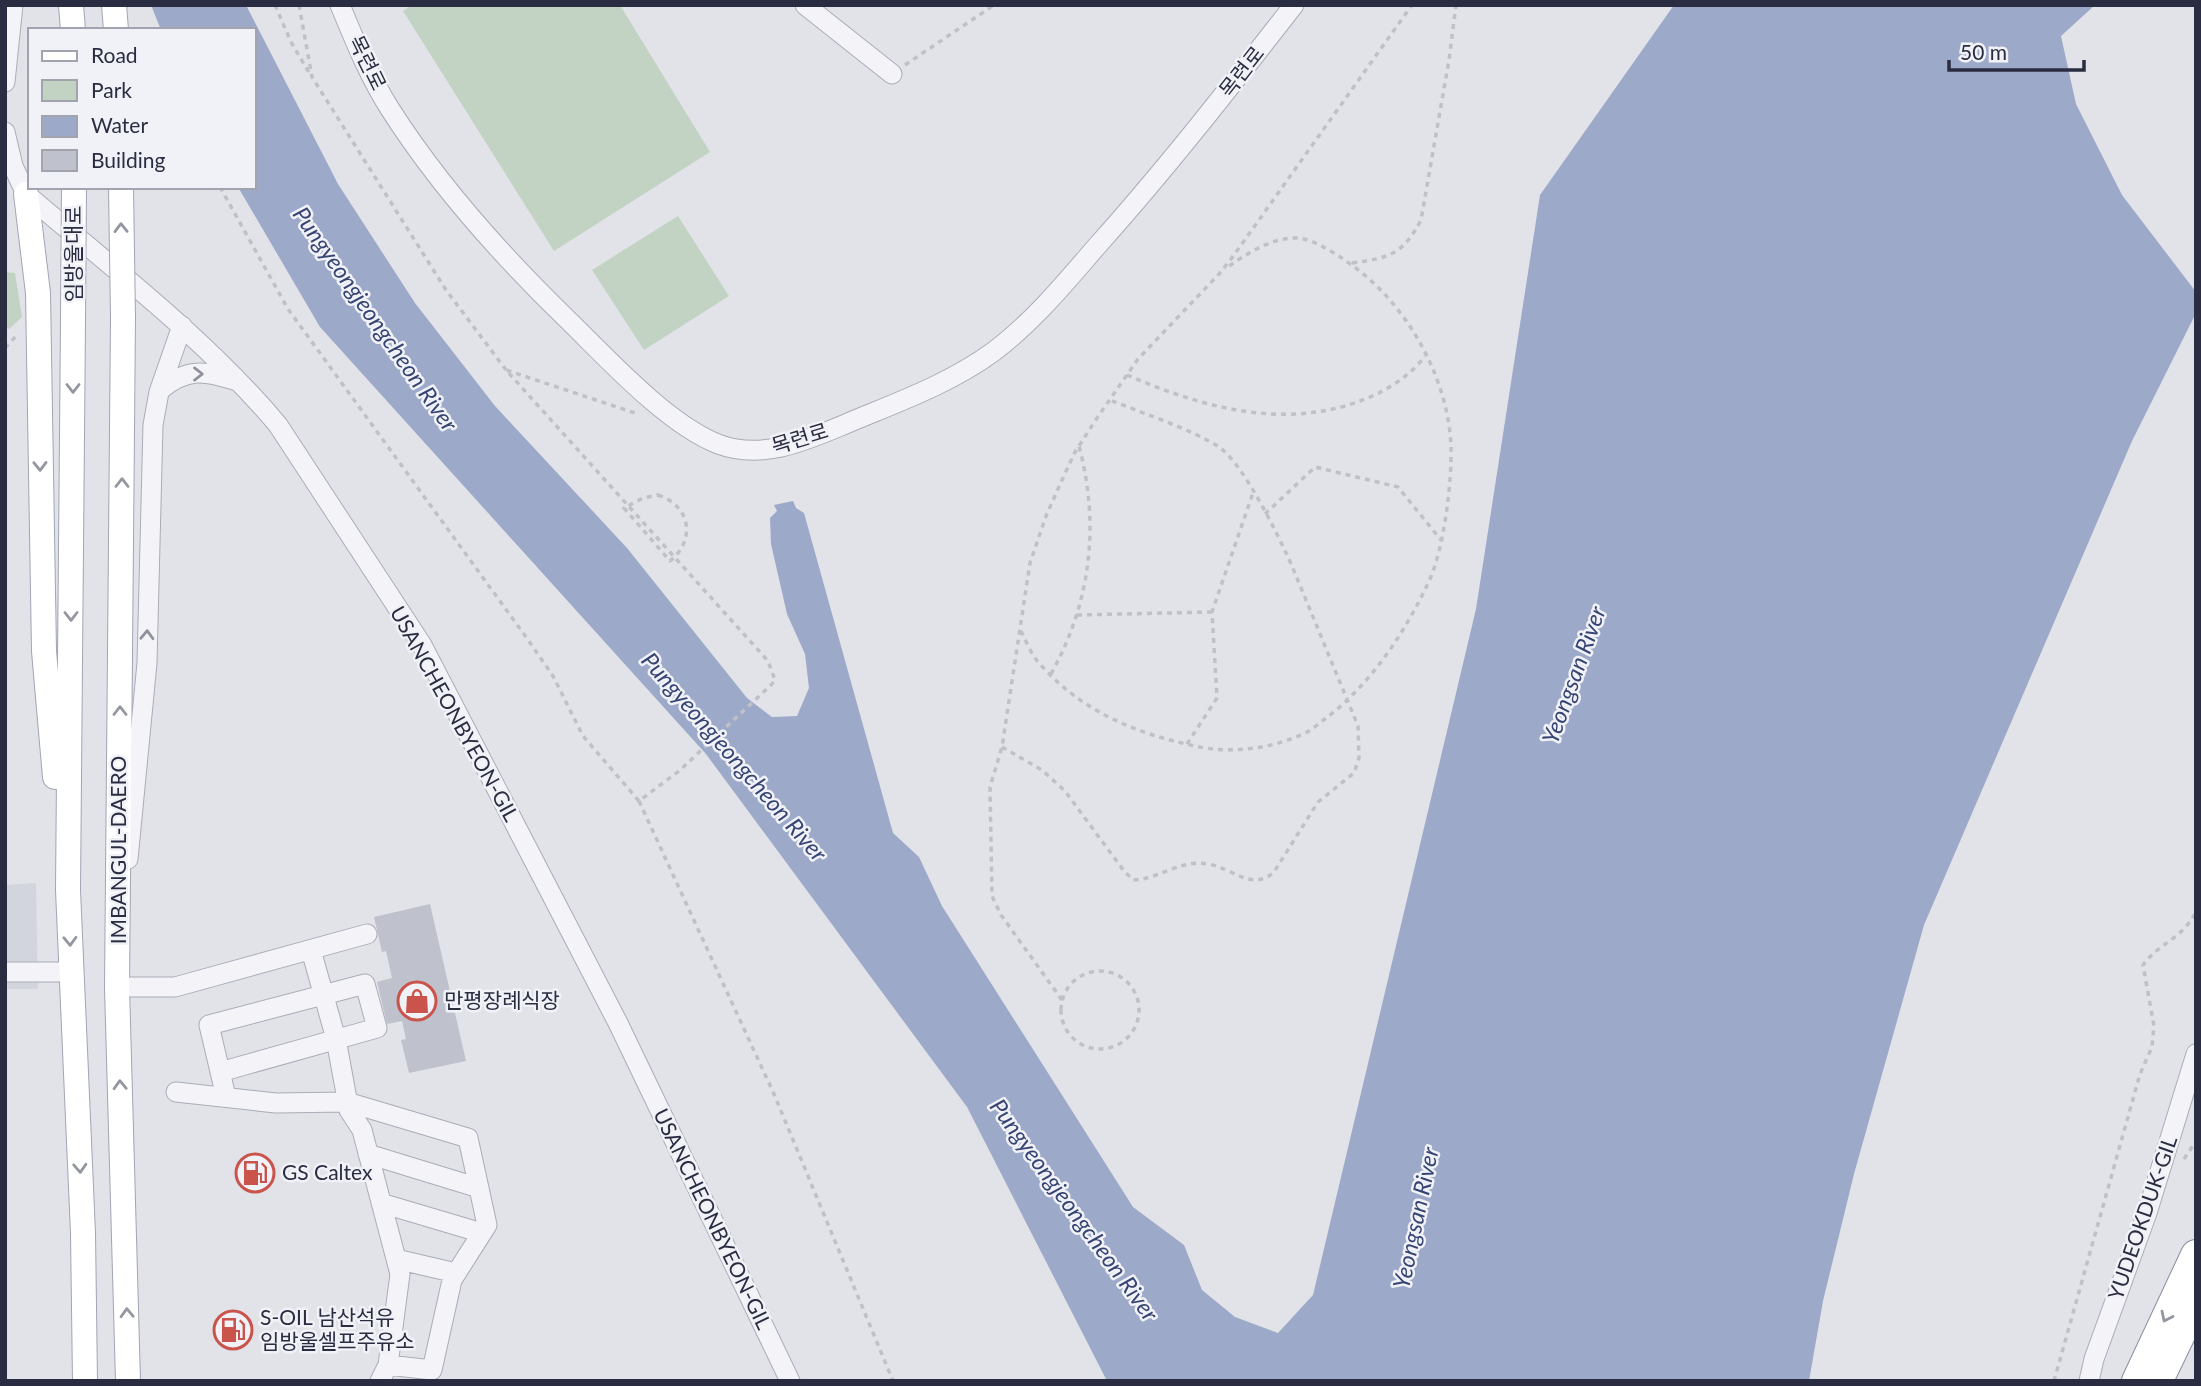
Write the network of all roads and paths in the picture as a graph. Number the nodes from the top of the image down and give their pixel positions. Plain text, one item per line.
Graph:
1 (13, 5) edge
2 (71, 5) edge
3 (114, 5) edge
4 (275, 5) edge
5 (299, 5) edge
6 (340, 5) edge
7 (805, 5) edge
8 (994, 5) edge
9 (1294, 5) edge
10 (1412, 5) edge
11 (1455, 5) edge
12 (73, 28) edge
13 (116, 28) edge
14 (892, 74) joint
15 (312, 77) junction
16 (5, 82) edge
17 (5, 132) edge
18 (74, 189) edge
19 (121, 189) edge
20 (221, 189) edge
21 (26, 194) junction
22 (1350, 263) junction
23 (1220, 273) junction
24 (182, 326) junction
25 (1425, 356) junction
26 (506, 370) junction
27 (1127, 374) junction
28 (239, 381) junction
29 (160, 390) junction
30 (1110, 400) junction
31 (645, 417) dead end
32 (1079, 446) junction
33 (1253, 493) junction
34 (627, 505) junction
35 (1265, 514) junction
36 (1441, 540) junction
37 (674, 558) junction
38 (1212, 612) junction
39 (1077, 615) junction
40 (1020, 629) junction
41 (1051, 674) junction
42 (1347, 702) junction
43 (1186, 744) junction
44 (1002, 747) junction
45 (639, 800) junction
46 (68, 890) junction
47 (2196, 912) edge
48 (367, 934) dead end
49 (311, 950) junction
50 (5, 972) edge
51 (71, 972) junction
52 (118, 979) junction
53 (324, 995) junction
54 (1062, 1000) junction
55 (336, 1039) junction
56 (2196, 1054) edge
57 (220, 1072) junction
58 (176, 1092) dead end
59 (226, 1097) junction
60 (347, 1102) junction
61 (368, 1154) junction
62 (479, 1188) junction
63 (381, 1203) junction
64 (482, 1233) junction
65 (2196, 1255) edge
66 (396, 1259) junction
67 (456, 1273) junction
68 (2196, 1309) edge
69 (384, 1373) edge
70 (130, 1376) edge
71 (84, 1378) edge
72 (790, 1381) edge
73 (893, 1381) edge
74 (2054, 1381) edge
75 (2089, 1381) edge
76 (2137, 1381) edge
77 (2157, 1381) edge

1 - 16 street
2 - 12 main road
3 - 13 main road
4 - 15 path
5 - 15 path
6 - 9 street, 목련로
7 - 14 street
8 - 14 path
10 - 23 path
11 - 22 path
15 - 26 path
17 - 21 street, USANCHEONBYEON-GIL
18 -> 46 main road, 임방울대로, bridge
52 -> 19 main road, IMBANGUL-DAERO, bridge
20 - 45 path
21 - 24 street, USANCHEONBYEON-GIL
21 -> 46 main road
22 - 23 path
22 - 25 path
23 - 27 path
24 - 28 street, USANCHEONBYEON-GIL
24 - 29 street
25 - 27 path
25 - 36 path
26 - 31 path
26 - 34 path
27 - 30 path
29 -> 28 street
28 - 72 street, USANCHEONBYEON-GIL
52 -> 29 street
30 - 32 path
30 - 33 path
32 - 39 path
32 - 40 path
33 - 35 path
33 - 38 path
34 - 37 path
34 - 37 path
35 - 36 path
35 - 42 path
36 - 42 path
37 - 45 path
38 - 39 path
38 - 43 path
39 - 41 path
40 - 41 path
40 - 44 path
41 - 43 path
42 - 43 path
42 - 44 path
44 - 54 path
45 - 73 path
46 -> 51 main road
47 - 74 path
48 - 49 street
49 - 52 street
49 - 53 street
50 - 51 street
51 -> 71 main road
70 -> 52 main road, IMBANGUL-DAERO
53 - 55 street
53 - 55 street
53 - 57 street
54 - 54 path
55 - 57 street
55 - 60 street
56 - 75 street, YUDEOKDUK-GIL
57 - 59 street
58 - 59 street
59 - 60 street
60 - 61 street
60 - 62 street
61 - 62 street
61 - 63 street
62 - 64 street
63 - 64 street
63 - 66 street
64 - 67 street
65 -> 76 highway
66 - 67 street
66 - 69 street
67 - 69 street
68 - 77 highway

